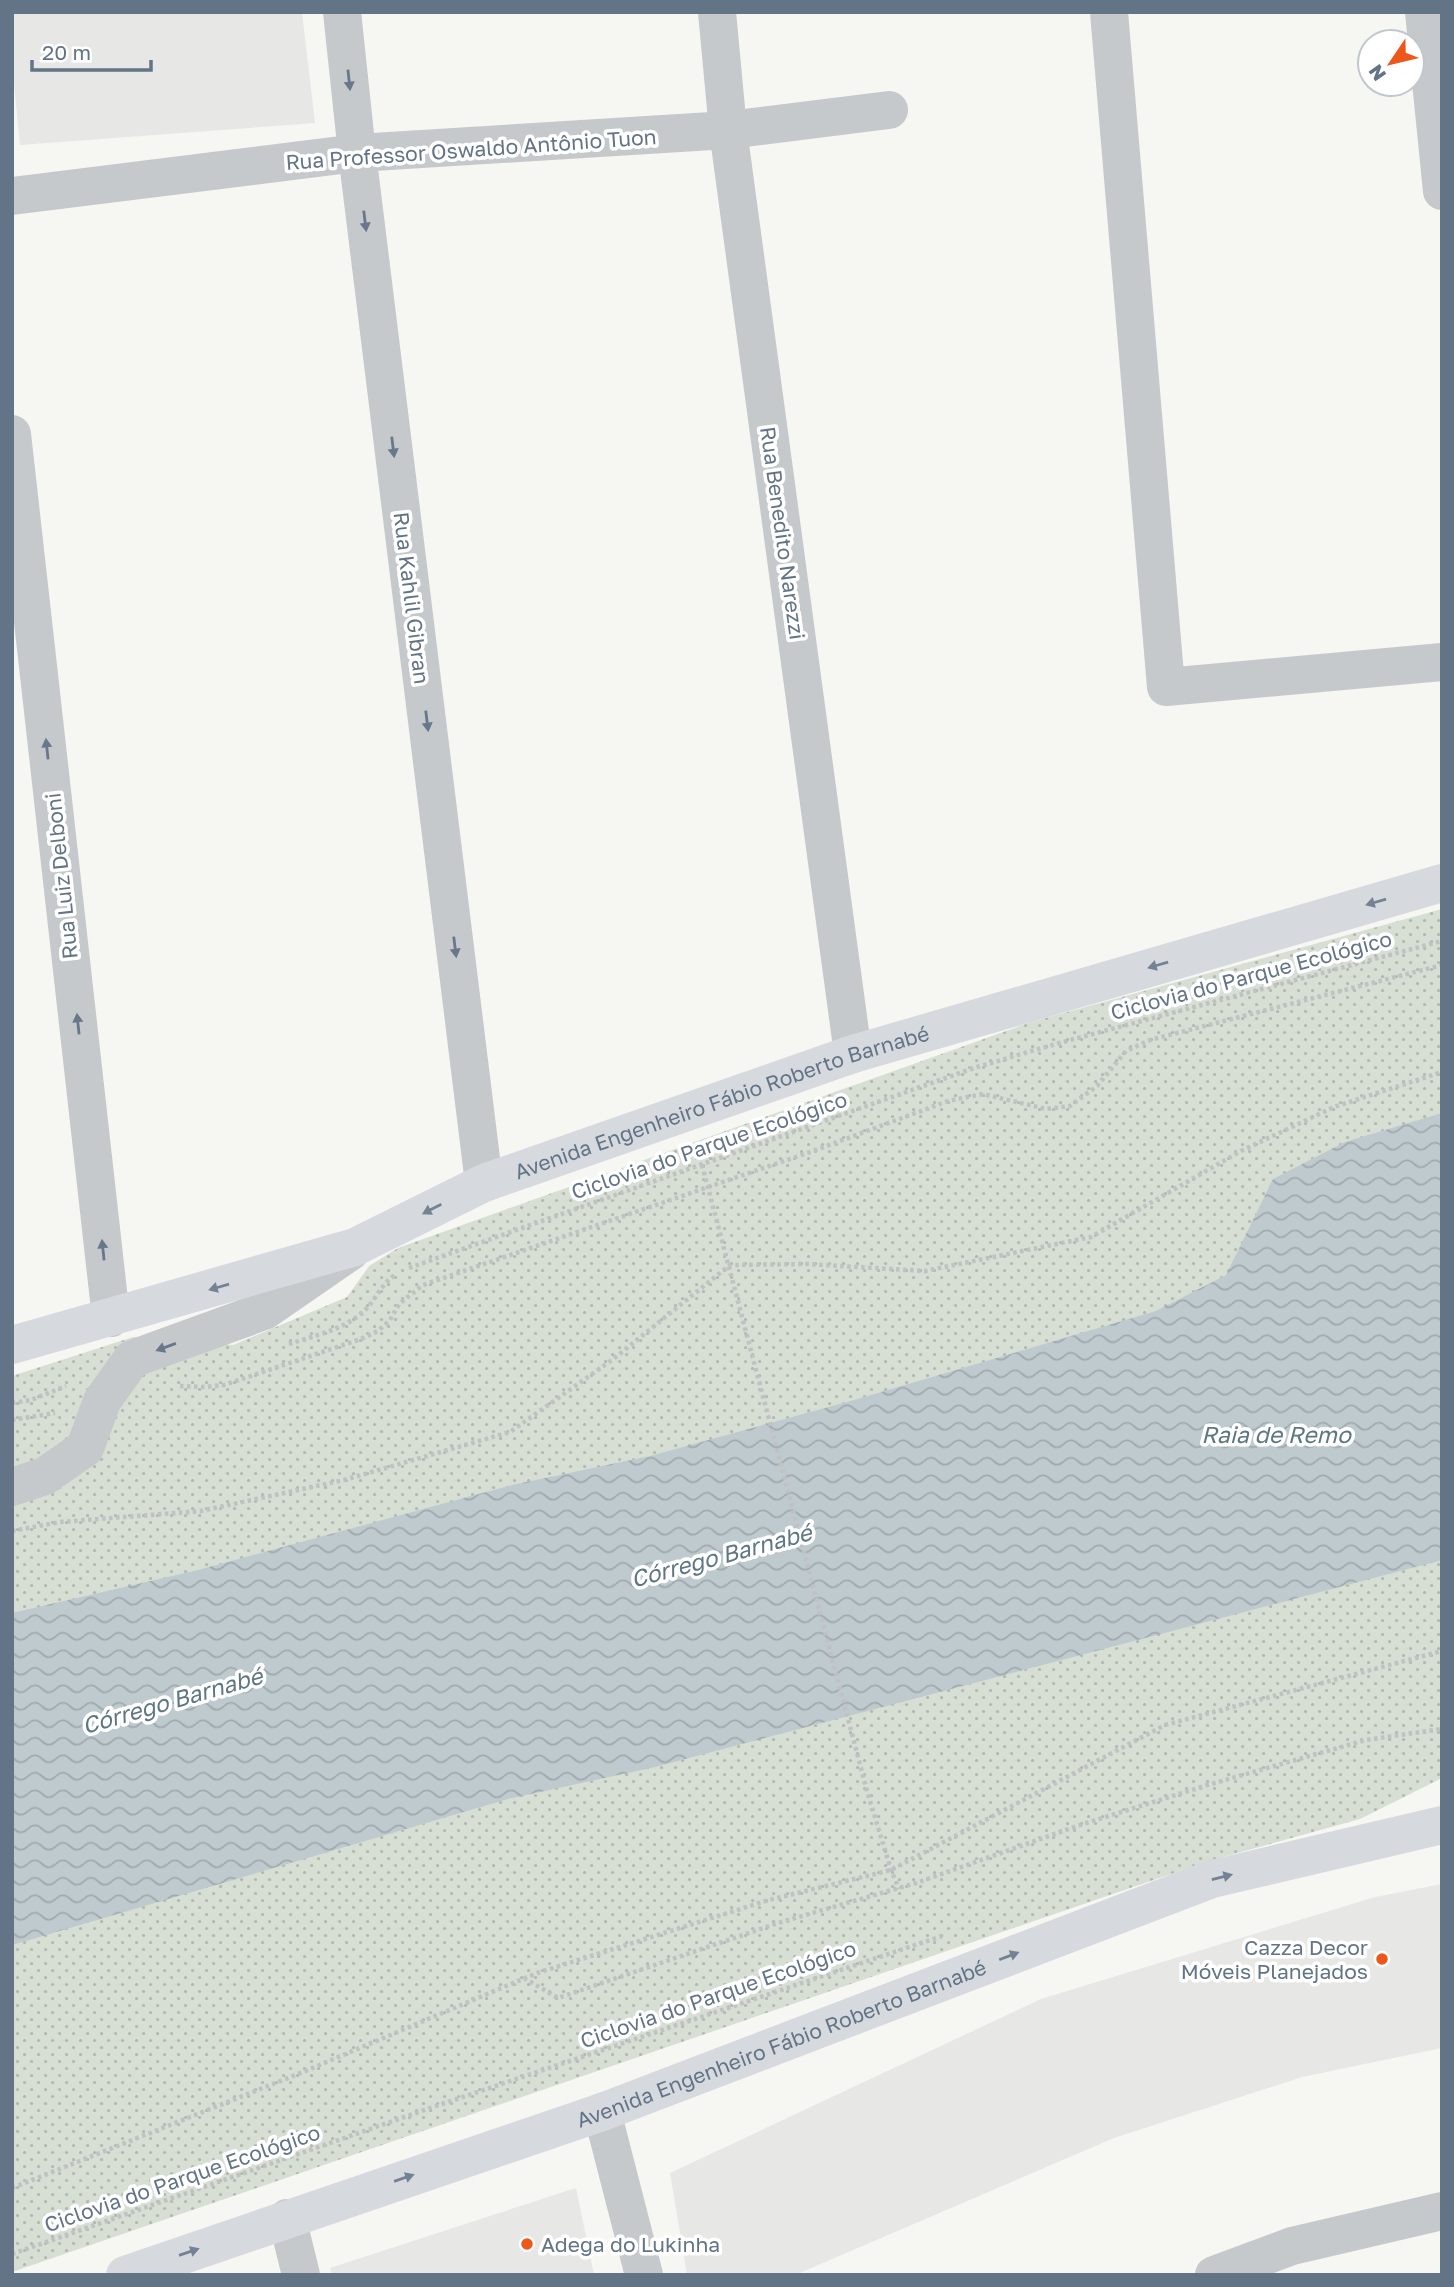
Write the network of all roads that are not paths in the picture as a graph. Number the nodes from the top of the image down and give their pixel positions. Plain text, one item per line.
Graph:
1 (342, 12) edge
2 (717, 12) edge
3 (1109, 12) edge
4 (1424, 12) edge
5 (889, 110) dead end
6 (728, 130) junction
7 (357, 153) junction
8 (1442, 191) edge
9 (12, 196) edge
10 (12, 435) edge
11 (1442, 662) edge
12 (1442, 883) edge
13 (853, 1054) junction
14 (484, 1183) junction
15 (355, 1247) junction
16 (111, 1318) junction
17 (12, 1345) edge
18 (12, 1488) edge
19 (1442, 1825) edge
20 (602, 2112) junction
21 (1442, 2211) edge
22 (287, 2218) junction
23 (1296, 2260) edge
24 (125, 2275) edge
25 (301, 2275) edge
26 (644, 2275) edge
27 (1214, 2275) edge

1 -> 7 street, Rua Kahlil Gibran
2 - 6 street, Rua Benedito Narezzi
3 - 11 street
4 - 8 street
5 - 6 street, Rua Professor Oswaldo Antônio Tuon
6 - 7 street, Rua Professor Oswaldo Antônio Tuon
6 - 13 street, Rua Benedito Narezzi
7 - 9 street, Rua Professor Oswaldo Antônio Tuon
7 -> 14 street, Rua Kahlil Gibran
16 -> 10 street, Rua Luiz Delboni
12 -> 13 main road, Avenida Engenheiro Fábio Roberto Barnabé
13 - 14 main road, Avenida Engenheiro Fábio Roberto Barnabé
14 -> 15 main road, Avenida Engenheiro Fábio Roberto Barnabé
15 -> 16 main road, Avenida Engenheiro Fábio Roberto Barnabé
15 -> 18 street
16 - 17 main road, Avenida Engenheiro Fábio Roberto Barnabé
20 -> 19 main road, Avenida Engenheiro Fábio Roberto Barnabé
22 -> 20 main road, Avenida Engenheiro Fábio Roberto Barnabé
20 - 26 street
21 - 23 street
24 -> 22 main road, Avenida Engenheiro Fábio Roberto Barnabé
22 - 25 street
23 - 27 street

